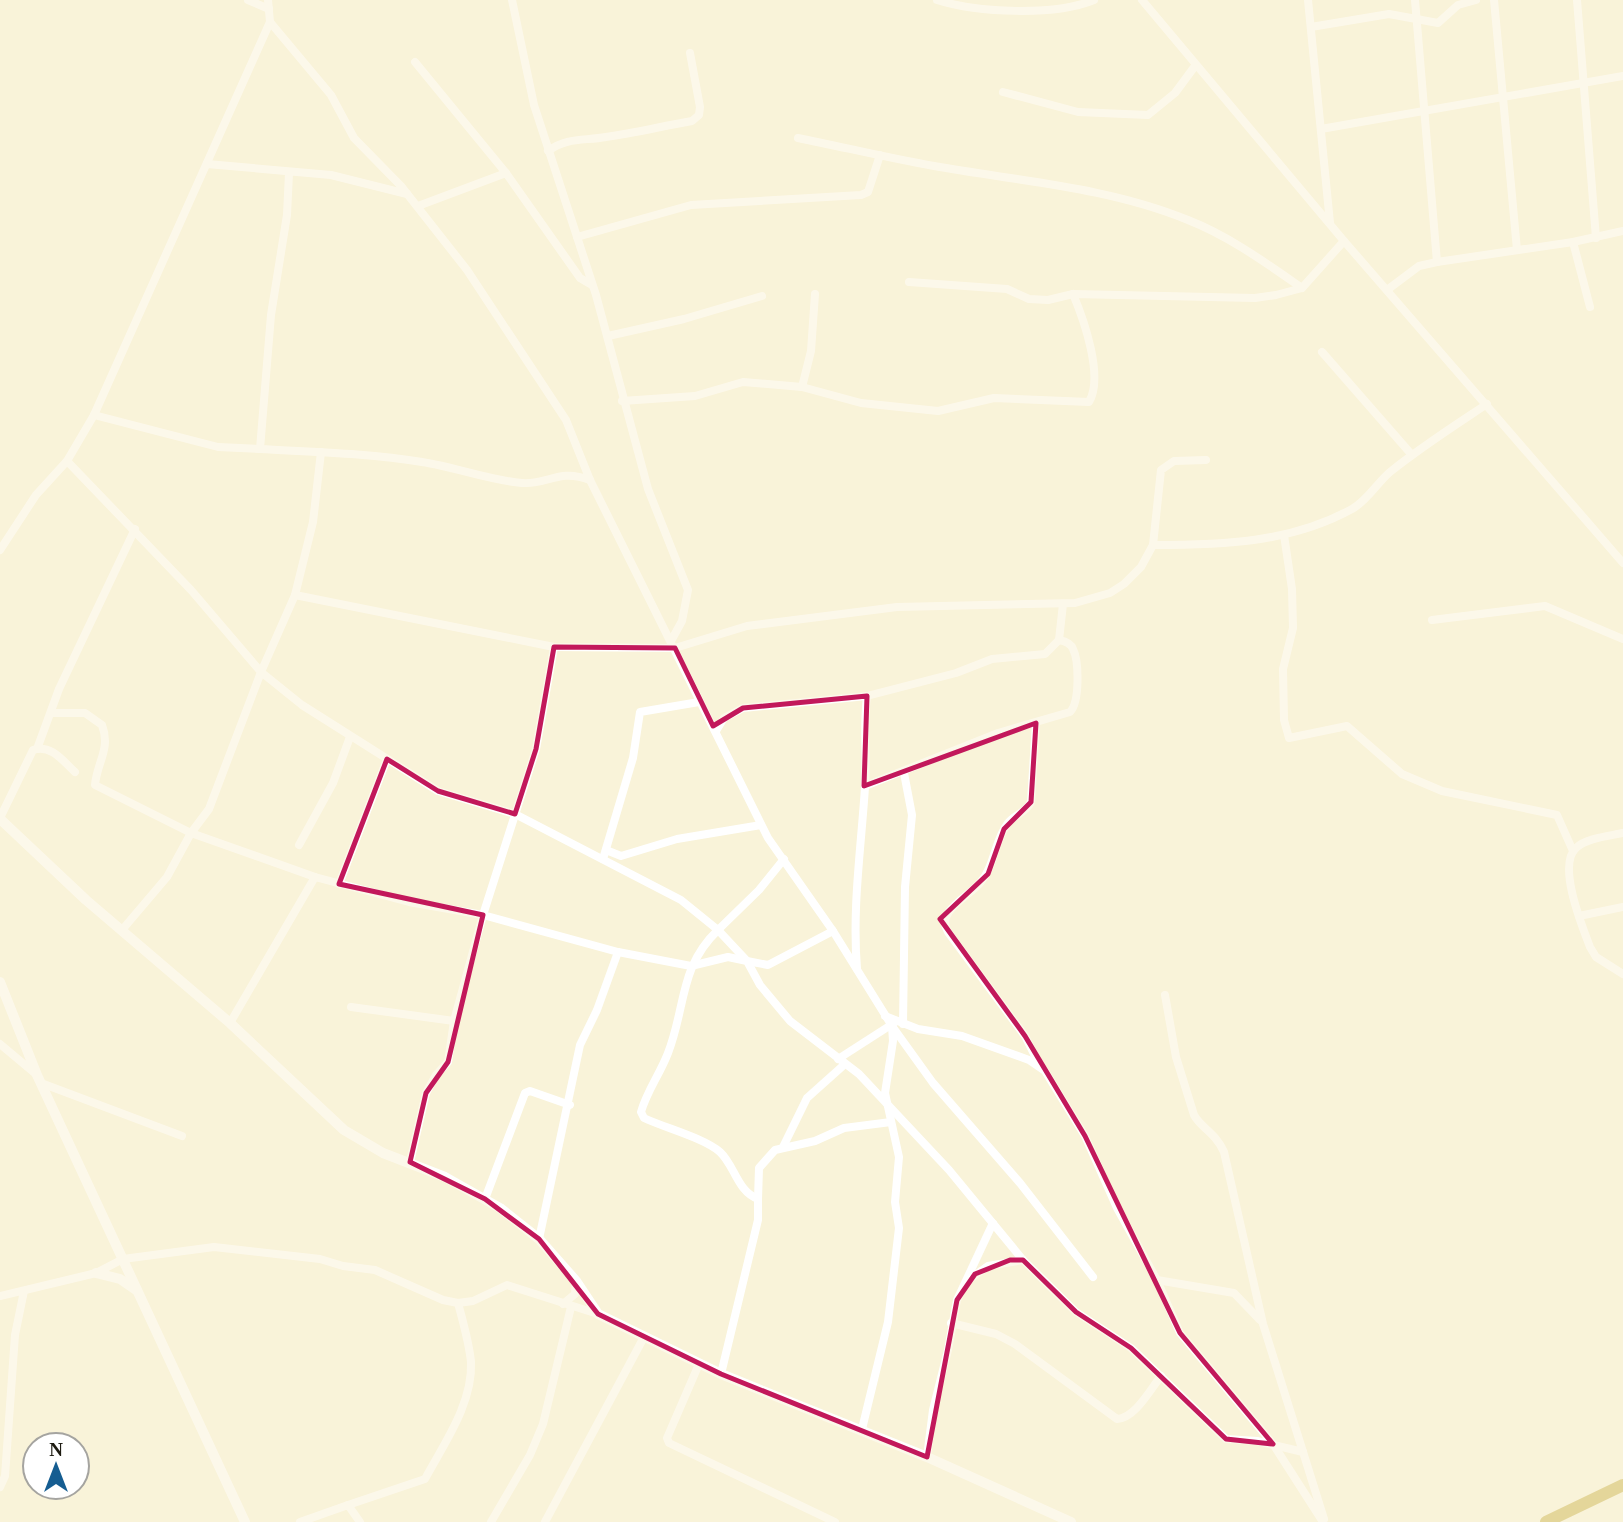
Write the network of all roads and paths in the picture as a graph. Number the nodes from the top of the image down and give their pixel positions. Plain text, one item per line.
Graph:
1 (248, 0) edge
2 (512, 0) edge
3 (937, 0) edge
4 (1094, 0) edge
5 (1142, 0) edge
6 (1308, 0) edge
7 (1415, 0) edge
8 (1476, 0) edge
9 (1494, 0) edge
10 (1577, 0) edge
11 (268, 4) edge
12 (1419, 20) junction
13 (270, 22) junction
14 (1311, 27) junction
15 (690, 53) dead end
16 (415, 62) dead end
17 (1195, 66) junction
18 (1623, 76) edge
19 (1582, 83) junction
20 (1003, 92) dead end
21 (1503, 98) junction
22 (1426, 112) junction
23 (1321, 129) junction
24 (798, 138) dead end
25 (548, 152) junction
26 (880, 155) junction
27 (207, 164) junction
28 (289, 173) junction
29 (506, 173) junction
30 (407, 194) junction
31 (418, 206) junction
32 (1330, 224) junction
33 (1623, 231) edge
34 (577, 237) junction
35 (1596, 238) junction
36 (1344, 241) junction
37 (1573, 242) junction
38 (1517, 250) junction
39 (1437, 262) junction
40 (909, 282) dead end
41 (592, 285) junction
42 (1303, 288) junction
43 (1387, 290) junction
44 (815, 294) dead end
45 (1073, 294) junction
46 (762, 296) dead end
47 (1590, 307) dead end
48 (608, 336) junction
49 (1322, 352) dead end
50 (802, 387) junction
51 (622, 401) junction
52 (1487, 404) junction
53 (94, 415) junction
54 (260, 449) junction
55 (321, 452) junction
56 (1412, 455) junction
57 (1206, 460) dead end
58 (67, 461) junction
59 (590, 480) junction
60 (135, 529) junction
61 (1284, 535) junction
62 (1153, 545) junction
63 (0, 550) edge
64 (1623, 564) edge
65 (295, 595) junction
66 (1063, 604) junction
67 (1432, 620) dead end
68 (1623, 639) edge
69 (1059, 640) junction
70 (673, 645) junction
71 (554, 647) junction
72 (261, 672) junction
73 (867, 696) junction
74 (699, 702) junction
75 (51, 713) junction
76 (1036, 723) junction
77 (716, 731) junction
78 (350, 737) junction
79 (37, 748) junction
80 (387, 759) junction
81 (75, 772) dead end
82 (904, 773) junction
83 (865, 786) junction
84 (515, 814) junction
85 (0, 818) edge
86 (761, 825) junction
87 (191, 833) junction
88 (1623, 833) edge
89 (299, 845) dead end
90 (1573, 850) junction
91 (604, 854) junction
92 (783, 859) junction
93 (315, 877) junction
94 (339, 884) junction
95 (1623, 907) edge
96 (483, 915) junction
97 (1579, 916) junction
98 (122, 930) junction
99 (718, 930) junction
100 (833, 931) junction
101 (618, 952) junction
102 (747, 961) junction
103 (691, 966) junction
104 (857, 972) junction
105 (1623, 974) edge
106 (0, 982) edge
107 (1165, 995) dead end
108 (351, 1006) dead end
109 (454, 1021) junction
110 (230, 1023) junction
111 (897, 1024) junction
112 (0, 1044) edge
113 (842, 1061) junction
114 (1040, 1066) junction
115 (39, 1079) junction
116 (886, 1102) junction
117 (570, 1105) junction
118 (891, 1122) junction
119 (182, 1136) dead end
120 (783, 1147) junction
121 (410, 1161) junction
122 (485, 1199) junction
123 (758, 1199) junction
124 (993, 1223) junction
125 (539, 1239) junction
126 (124, 1259) junction
127 (1023, 1260) junction
128 (96, 1273) junction
129 (1093, 1277) dead end
130 (1157, 1280) junction
131 (576, 1281) junction
132 (964, 1283) junction
133 (24, 1291) junction
134 (139, 1293) junction
135 (0, 1296) edge
136 (458, 1303) junction
137 (567, 1305) junction
138 (598, 1314) junction
139 (951, 1323) junction
140 (1263, 1324) junction
141 (644, 1337) junction
142 (699, 1364) junction
143 (721, 1374) junction
144 (1161, 1376) junction
145 (862, 1429) junction
146 (1273, 1444) junction
147 (1303, 1452) junction
148 (927, 1457) junction
149 (1623, 1485) edge
150 (0, 1488) edge
151 (348, 1505) junction
152 (245, 1522) edge
153 (300, 1522) edge
154 (359, 1522) edge
155 (491, 1522) edge
156 (545, 1522) edge
157 (835, 1522) edge
158 (1071, 1522) edge
159 (1324, 1522) edge
160 (1546, 1522) edge

1 - 11 street
2 - 25 street
3 - 4 street
5 - 17 street
6 - 14 street
7 - 12 street
8 - 12 street
9 - 21 street
10 - 19 street
11 - 13 street
12 - 14 street
12 - 22 street
13 - 27 street
13 - 30 street
14 - 23 street
15 - 25 street
16 - 29 street
17 - 20 street
17 - 32 street
18 - 19 street
19 - 21 street
19 - 35 street
21 - 22 street
21 - 38 street
22 - 23 street
22 - 39 street
23 - 32 street
24 - 26 street
25 - 34 street
26 - 34 street
26 - 42 street
27 - 28 street
27 - 53 street
28 - 30 street
28 - 54 street
29 - 31 street
29 - 41 street
30 - 31 street
31 - 59 street
32 - 36 street
33 - 35 street
34 - 41 street
35 - 37 street
36 - 42 street
36 - 43 street
37 - 38 street
37 - 47 street
38 - 39 street
39 - 43 street
40 - 45 street
41 - 48 street
42 - 45 street
43 - 52 street
44 - 50 street
45 - 50 street
46 - 48 street
48 - 51 street
49 - 56 street
50 - 51 street
51 - 70 street
52 - 56 street
52 - 64 street
53 - 54 street
53 - 58 street
54 - 55 street
55 - 59 street
55 - 65 street
56 - 61 street
57 - 62 street
58 - 60 street
58 - 63 street
59 - 70 street
60 - 72 street
60 - 75 street
61 - 62 street
61 - 90 street
62 - 66 street
65 - 71 street
65 - 72 street
66 - 69 street
66 - 70 street
67 - 68 street
69 - 73 street
69 - 76 street
70 - 71 street
70 - 74 street
71 - 84 street
72 - 78 street
72 - 87 street
73 - 77 street
73 - 83 street
74 - 77 street
74 - 91 street
75 - 79 street
75 - 87 street
76 - 82 street
76 - 114 street
77 - 86 street
78 - 80 street
78 - 89 street
79 - 81 street
79 - 85 street
80 - 84 street
80 - 94 street
82 - 83 street
82 - 111 street
83 - 104 street
84 - 91 street
84 - 96 street
85 - 98 street
86 - 91 street
86 - 92 street
87 - 93 street
87 - 98 street
88 - 90 street
90 - 97 street
91 - 99 street
92 - 99 street
92 - 100 street
93 - 94 street
93 - 110 street
94 - 96 street
95 - 97 street
96 - 101 street
96 - 109 street
97 - 105 street
98 - 110 street
99 - 102 street
99 - 103 street
100 - 102 street
100 - 104 street
101 - 103 street
101 - 117 street
102 - 103 street
102 - 113 street
103 - 123 street
104 - 111 street
106 - 115 street
107 - 140 street
108 - 109 street
109 - 121 street
110 - 121 street
111 - 113 street
111 - 114 street
111 - 116 street
111 - 129 street
112 - 115 street
113 - 116 street
113 - 120 street
114 - 130 street
115 - 119 street
115 - 126 street
116 - 118 street
116 - 124 street
117 - 122 street
117 - 125 street
118 - 120 street
118 - 145 street
120 - 123 street
121 - 122 street
122 - 125 street
123 - 143 street
124 - 127 street
124 - 132 street
125 - 131 street
126 - 128 street
126 - 134 street
126 - 136 street
127 - 132 street
127 - 144 street
128 - 133 street
128 - 134 street
130 - 140 street
130 - 146 street
131 - 137 street
131 - 138 street
132 - 139 street
133 - 135 street
133 - 150 street
134 - 152 street
136 - 137 street
136 - 151 street
137 - 138 street
137 - 155 street
138 - 141 street
139 - 144 street
139 - 148 street
140 - 147 street
141 - 142 street
141 - 156 street
142 - 143 street
142 - 157 street
143 - 145 street
144 - 146 street
145 - 148 street
146 - 147 street
146 - 159 street
147 - 159 street
148 - 158 street
149 - 160 highway
151 - 153 street
151 - 154 street

